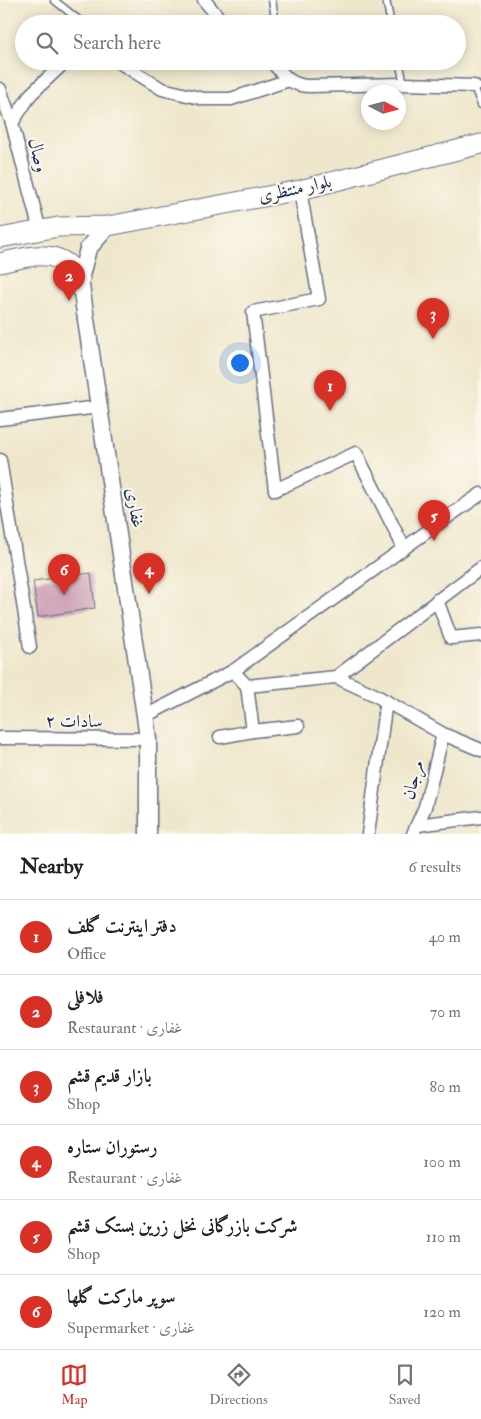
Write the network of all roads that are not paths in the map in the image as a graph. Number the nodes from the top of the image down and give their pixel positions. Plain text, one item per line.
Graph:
1 (54, 0) edge
2 (204, 0) edge
3 (272, 0) edge
4 (386, 0) edge
5 (73, 15) edge
6 (216, 15) edge
7 (274, 15) edge
8 (389, 15) edge
9 (56, 70) edge
10 (131, 70) edge
11 (280, 70) edge
12 (401, 70) edge
13 (289, 80) junction
14 (404, 84) junction
15 (478, 86) edge
16 (0, 89) edge
17 (481, 105) edge
18 (12, 123) junction
19 (481, 144) edge
20 (300, 190) junction
21 (108, 226) junction
22 (40, 231) junction
23 (0, 238) edge
24 (0, 263) edge
25 (80, 279) junction
26 (99, 407) junction
27 (0, 419) edge
28 (0, 460) edge
29 (481, 494) edge
30 (404, 548) junction
31 (481, 568) edge
32 (437, 600) junction
33 (481, 636) edge
34 (30, 647) dead end
35 (232, 671) junction
36 (336, 677) junction
37 (247, 686) junction
38 (386, 701) junction
39 (146, 716) junction
40 (298, 726) dead end
41 (253, 731) junction
42 (442, 734) junction
43 (220, 737) dead end
44 (0, 738) edge
45 (148, 739) junction
46 (481, 750) edge
47 (481, 817) edge
48 (415, 830) edge
49 (148, 834) edge
50 (368, 834) edge

1 - 5 lane
2 - 6 street
3 - 7 lane
4 - 8 lane
9 - 18 street
10 - 13 street
11 - 13 street
12 - 14 lane
13 - 14 street
14 - 15 street
15 - 17 lane
16 - 18 street, وصال
18 - 22 street, وصال
19 - 20 main road, بلوار منتظری
20 - 21 main road, بلوار منتظری
20 - 30 street
21 - 22 main road, بلوار منتظری
21 - 25 street, غفاری
22 - 23 main road, بلوار منتظری
24 - 25 main road
25 - 26 street, غفاری
26 - 27 street
26 - 39 street, غفاری
28 - 34 street
29 - 30 street
30 - 35 street
31 - 32 street
32 - 33 street
32 - 36 street
35 - 37 street
35 - 39 street
36 - 37 street
36 - 38 street
37 - 41 street
38 - 42 street
38 - 50 street
39 - 45 street, غفاری
40 - 41 street
41 - 43 street
42 - 46 street
42 - 48 street, مرجان
44 - 45 street, سادات ۲
45 - 49 street, غفاری
47 - 48 street

